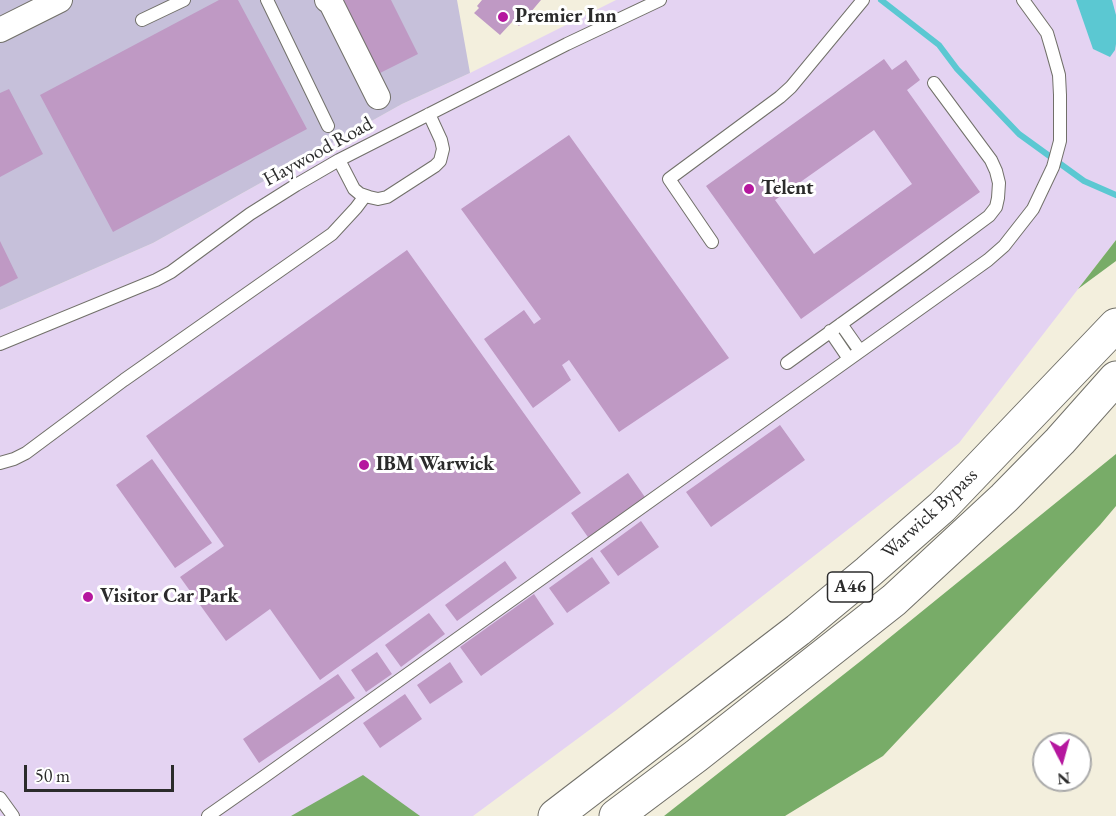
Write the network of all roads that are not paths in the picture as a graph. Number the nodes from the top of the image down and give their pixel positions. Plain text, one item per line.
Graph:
1 (60, 0) edge
2 (184, 0) edge
3 (267, 0) edge
4 (327, 0) edge
5 (660, 0) edge
6 (863, 0) edge
7 (1023, 0) edge
8 (142, 20) dead end
9 (0, 30) edge
10 (934, 83) dead end
11 (378, 97) dead end
12 (429, 114) junction
13 (328, 126) dead end
14 (339, 160) junction
15 (365, 196) junction
16 (712, 242) dead end
17 (1116, 325) edge
18 (835, 328) junction
19 (0, 344) edge
20 (860, 351) junction
21 (849, 359) junction
22 (786, 363) dead end
23 (1116, 378) edge
24 (0, 463) edge
25 (0, 798) edge
26 (13, 816) edge
27 (208, 816) edge
28 (555, 816) edge
29 (616, 816) edge

1 - 9 street
2 - 8 lane
3 - 13 lane
4 - 11 street
5 - 12 lane, Haywood Road
6 - 16 lane
7 - 20 lane
10 - 18 lane
12 - 14 lane, Haywood Road
12 - 15 lane
14 - 15 lane
14 - 19 lane, Haywood Road
15 - 24 lane
17 - 28 highway, Warwick Bypass / A46
18 - 20 lane
18 - 21 lane
18 - 22 lane
20 - 21 lane
21 - 27 lane
23 - 29 highway, Warwick Bypass / A46
25 - 26 lane

